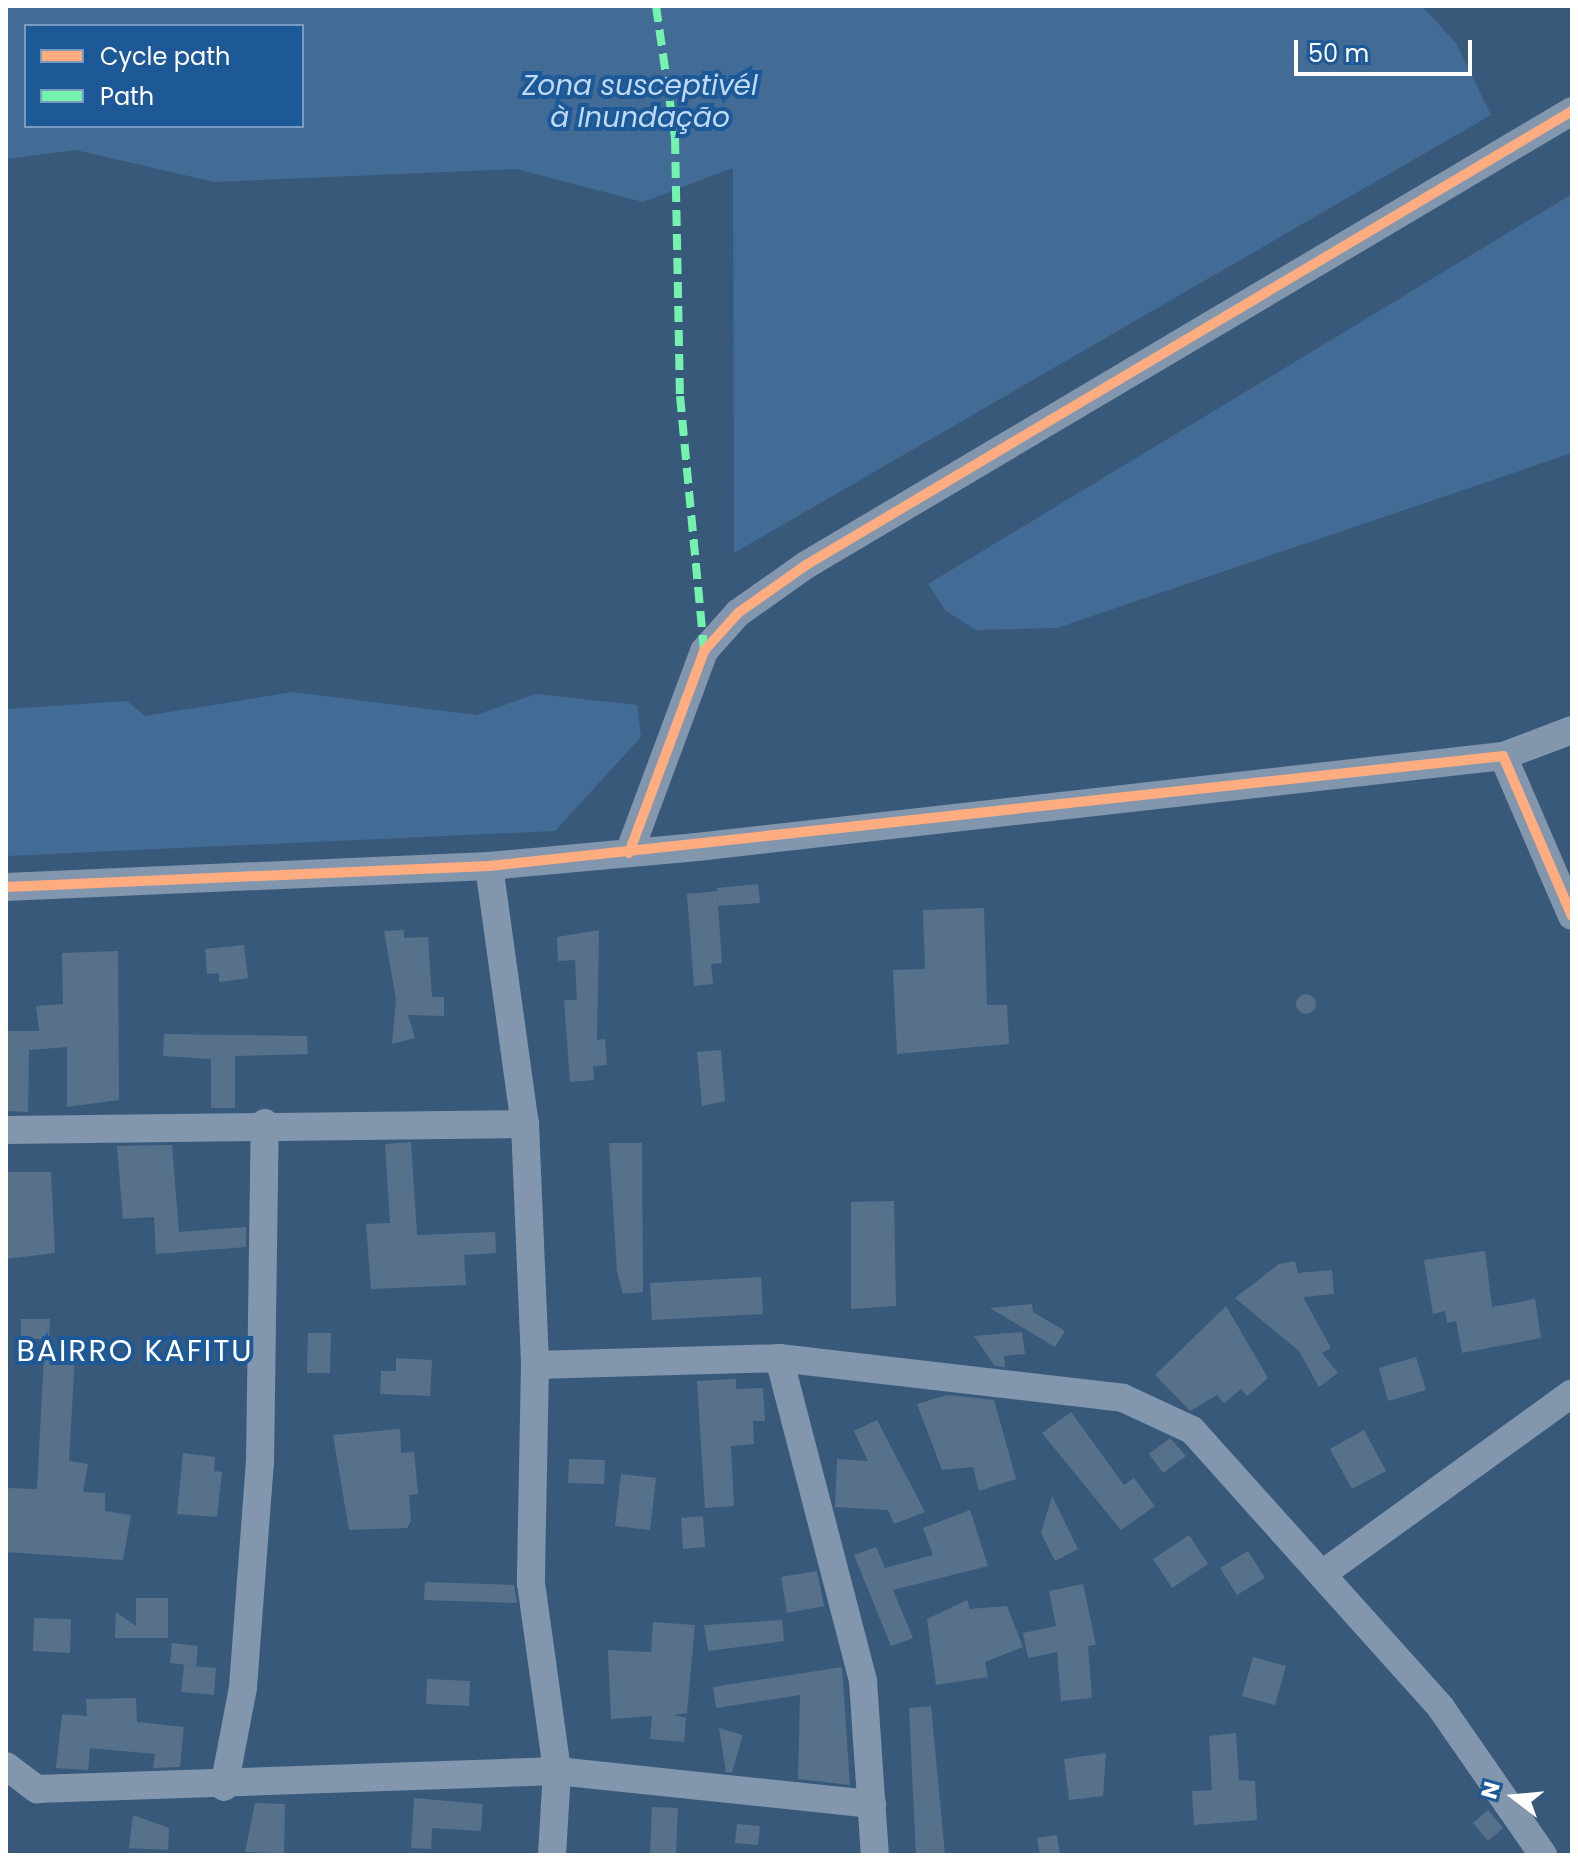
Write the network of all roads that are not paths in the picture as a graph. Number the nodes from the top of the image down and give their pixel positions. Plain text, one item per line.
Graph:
1 (1572, 111) edge
2 (1572, 730) edge
3 (1503, 756) junction
4 (629, 853) junction
5 (489, 866) junction
6 (6, 887) edge
7 (1572, 916) edge
8 (265, 1123) junction
9 (525, 1124) junction
10 (6, 1130) edge
11 (779, 1358) junction
12 (535, 1365) junction
13 (1572, 1393) edge
14 (1325, 1572) junction
15 (6, 1766) edge
16 (557, 1771) junction
17 (224, 1787) junction
18 (872, 1804) junction
19 (552, 1855) edge
20 (875, 1855) edge
21 (1543, 1855) edge

1 - 4 street
2 - 3 street
3 - 4 street
3 - 7 street
4 - 5 street
5 - 6 street
5 - 9 street
8 - 9 street
8 - 10 street
8 - 17 street
9 - 12 street
11 - 12 street
11 - 14 street
11 - 18 street
12 - 16 street
13 - 14 street
14 - 21 street
15 - 17 street
16 - 17 street
16 - 18 street
16 - 19 street
18 - 20 street

